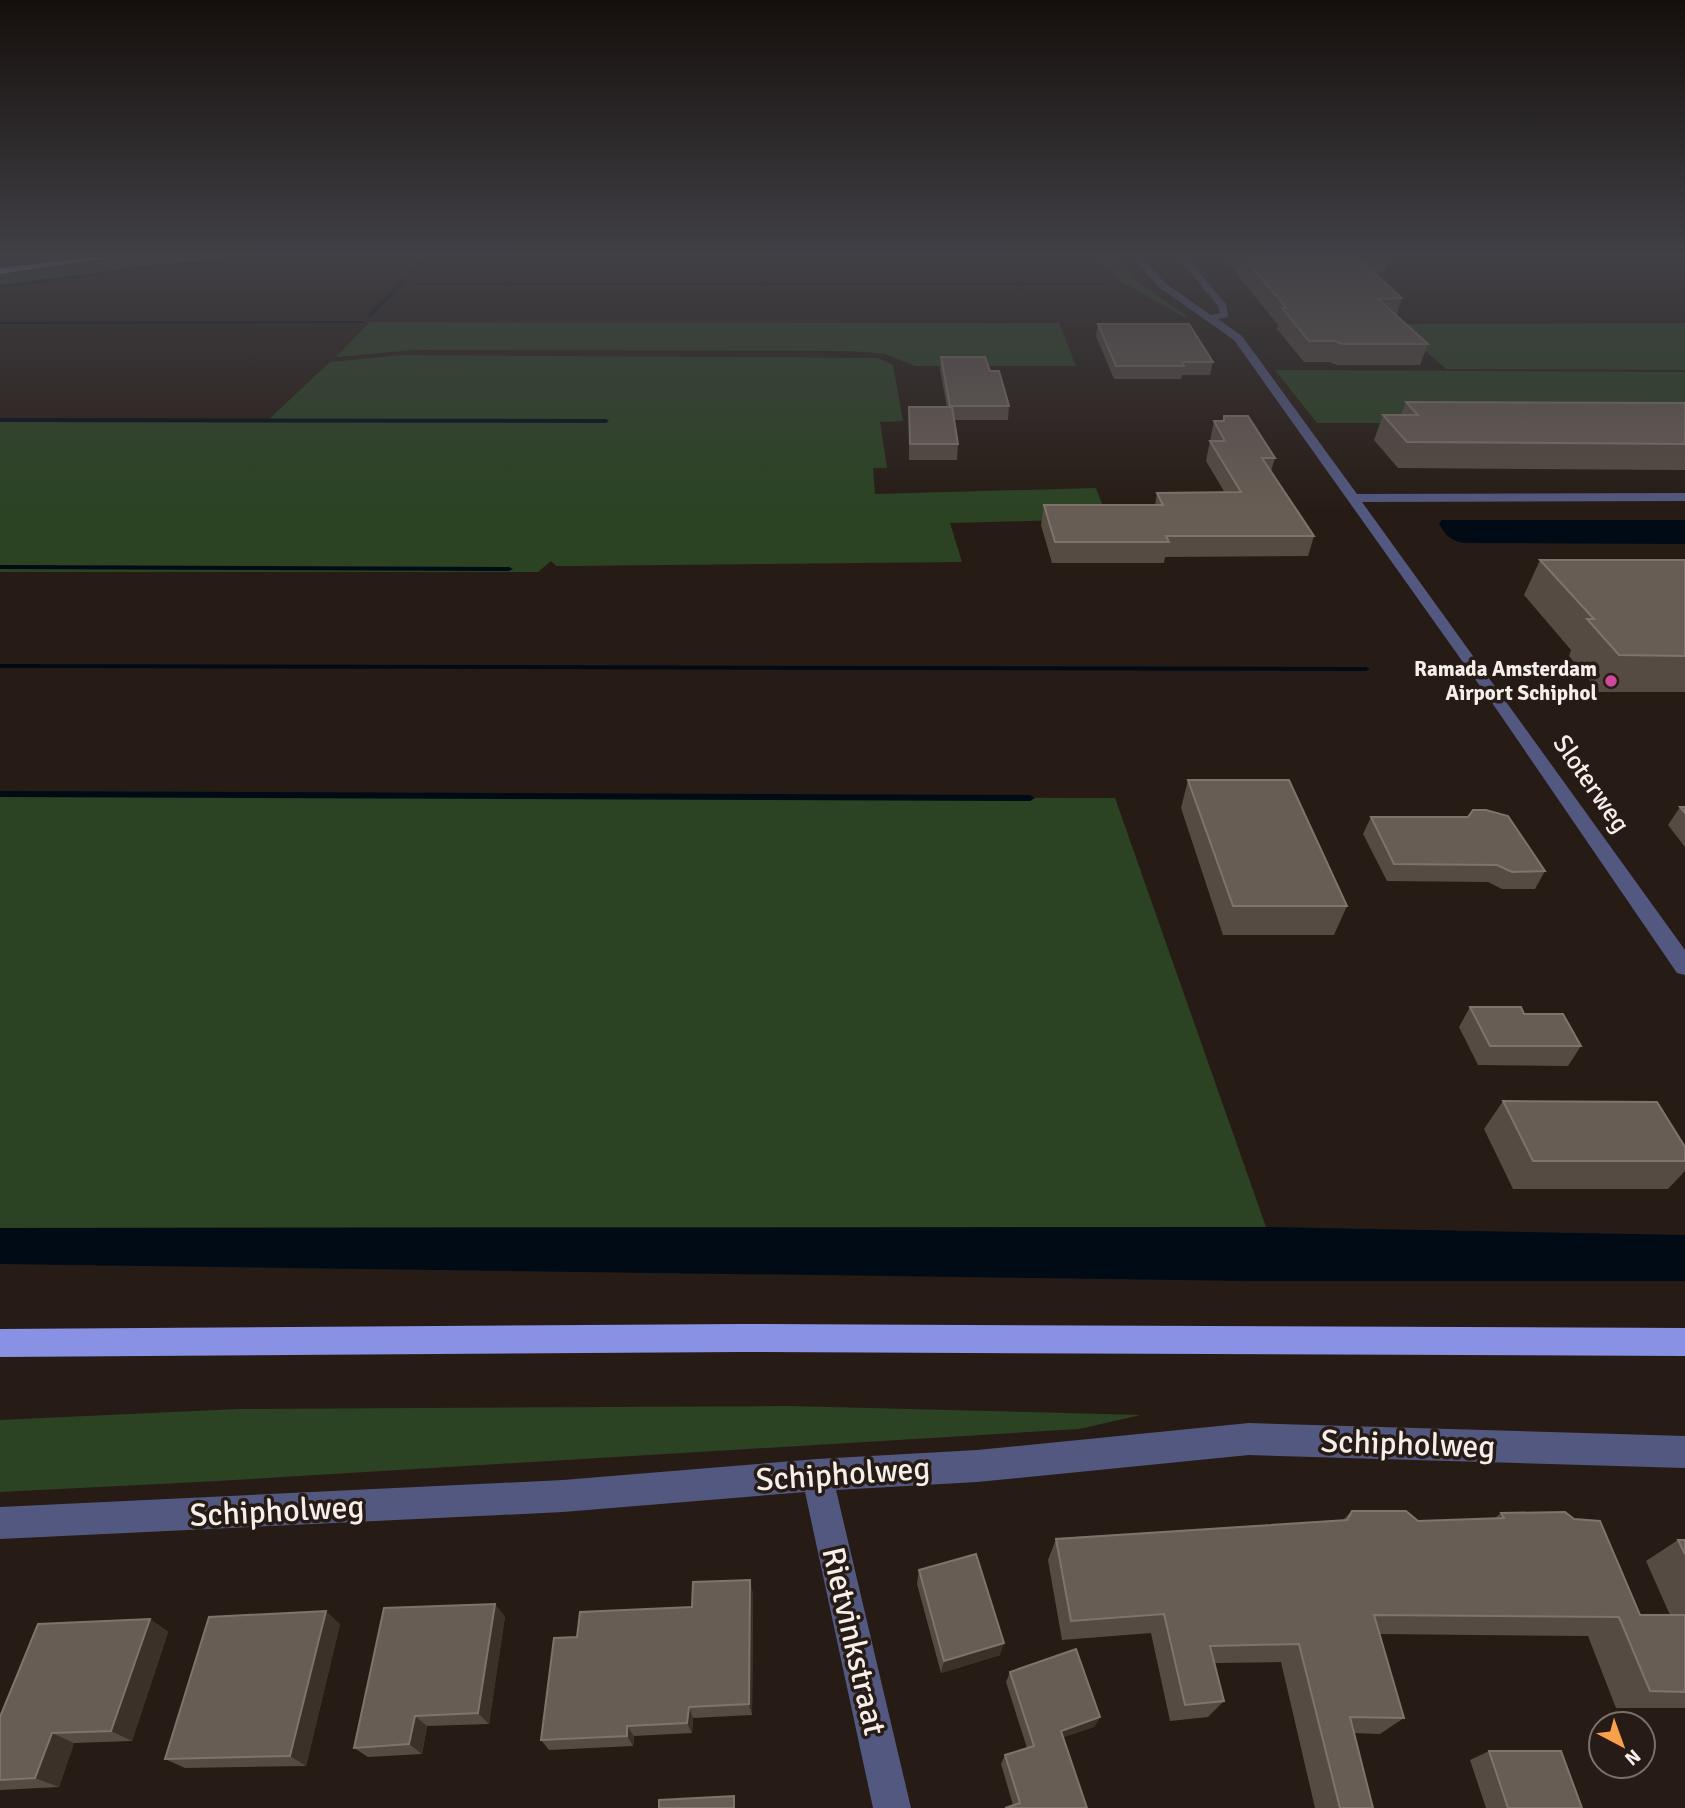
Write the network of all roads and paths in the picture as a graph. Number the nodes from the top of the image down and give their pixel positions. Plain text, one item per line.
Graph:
1 (1240, 341) edge
2 (1685, 497) edge
3 (1354, 498) junction
4 (1685, 967) edge
5 (1685, 1342) edge
6 (0, 1343) edge
7 (1685, 1452) edge
8 (817, 1475) junction
9 (0, 1523) edge
10 (892, 1808) edge

1 - 3 street, Sloterweg
2 - 3 street
3 - 4 street, Sloterweg
5 - 6 main road
7 - 8 street, Schipholweg
8 - 9 street, Schipholweg
8 - 10 street, Rietvinkstraat

